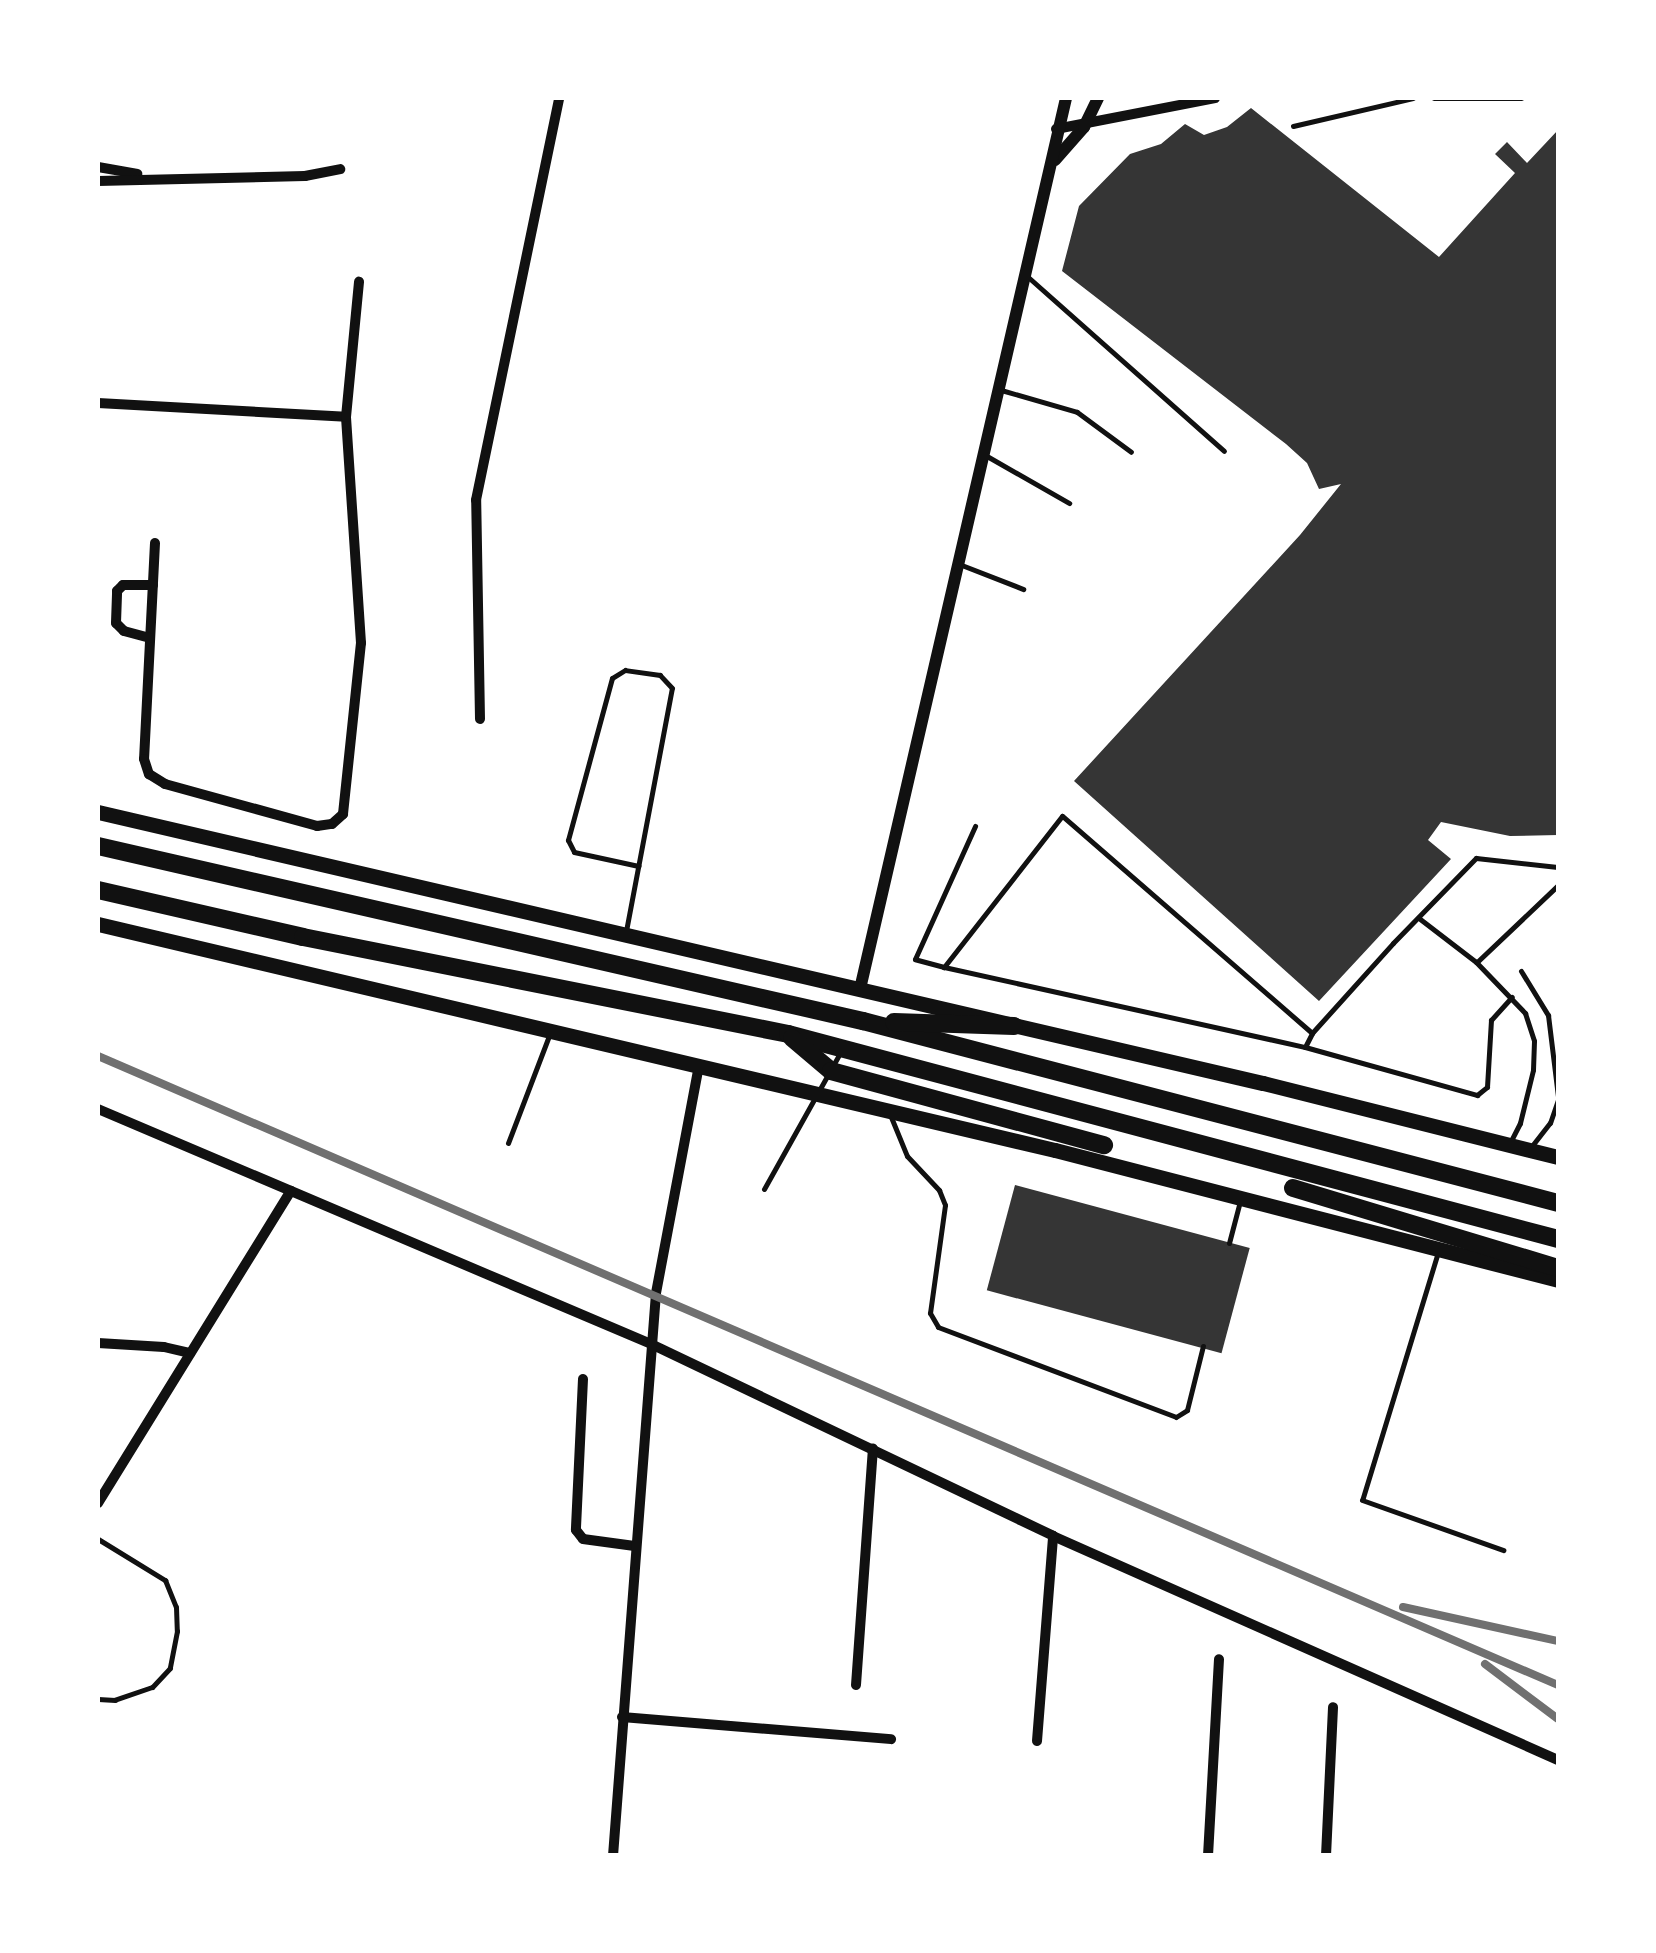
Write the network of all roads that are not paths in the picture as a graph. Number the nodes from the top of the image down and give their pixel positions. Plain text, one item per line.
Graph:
1 (559, 98) edge
2 (1066, 98) edge
3 (1098, 98) edge
4 (1216, 98) edge
5 (1412, 98) edge
6 (1434, 98) edge
7 (1521, 98) edge
8 (1292, 126) dead end
9 (1084, 127) junction
10 (1056, 128) junction
11 (1055, 160) junction
12 (98, 167) edge
13 (340, 169) dead end
14 (152, 176) junction
15 (98, 181) edge
16 (1028, 278) junction
17 (358, 282) dead end
18 (1002, 390) junction
19 (98, 403) edge
20 (346, 418) junction
21 (1224, 451) dead end
22 (1130, 452) dead end
23 (984, 455) junction
24 (1069, 504) dead end
25 (155, 544) dead end
26 (956, 563) junction
27 (153, 586) junction
28 (1023, 589) dead end
29 (150, 638) junction
30 (480, 719) dead end
31 (98, 812) edge
32 (975, 826) dead end
33 (98, 846) edge
34 (638, 866) junction
35 (1558, 867) edge
36 (1558, 885) edge
37 (98, 890) edge
38 (1420, 919) junction
39 (98, 924) edge
40 (626, 934) junction
41 (1476, 962) junction
42 (944, 966) junction
43 (1521, 971) dead end
44 (860, 989) junction
45 (1512, 997) junction
46 (863, 1020) junction
47 (1014, 1026) junction
48 (551, 1031) junction
49 (1312, 1033) junction
50 (788, 1034) junction
51 (1305, 1047) junction
52 (842, 1049) junction
53 (699, 1066) junction
54 (831, 1072) junction
55 (820, 1093) junction
56 (1558, 1098) edge
57 (98, 1109) edge
58 (888, 1110) junction
59 (508, 1143) dead end
60 (1510, 1144) junction
61 (1104, 1145) dead end
62 (1529, 1149) junction
63 (1558, 1157) edge
64 (1293, 1188) dead end
65 (764, 1189) dead end
66 (291, 1190) junction
67 (1241, 1198) junction
68 (1558, 1203) edge
69 (1558, 1239) edge
70 (1229, 1243) dead end
71 (1438, 1249) junction
72 (1558, 1268) edge
73 (1558, 1280) edge
74 (98, 1344) edge
75 (651, 1344) junction
76 (1203, 1346) dead end
77 (190, 1353) junction
78 (583, 1379) dead end
79 (873, 1449) junction
80 (98, 1503) edge
81 (1053, 1536) junction
82 (98, 1539) edge
83 (635, 1546) junction
84 (1503, 1550) dead end
85 (1220, 1658) dead end
86 (856, 1685) dead end
87 (98, 1699) edge
88 (1333, 1707) dead end
89 (622, 1717) junction
90 (891, 1738) dead end
91 (1037, 1741) dead end
92 (1558, 1760) edge
93 (613, 1856) edge
94 (1208, 1856) edge
95 (1326, 1856) edge

1 - 30 street
2 - 10 street
3 - 9 street
4 - 9 street
5 - 8 lane
6 - 7 lane
9 - 10 street
9 - 11 street
10 - 11 street
11 - 16 street
12 - 14 street
13 - 14 street
14 - 15 street
16 - 18 street
16 - 21 lane
17 - 20 street
18 - 22 lane
18 - 23 street
19 - 20 street
20 - 29 street
23 - 24 lane
23 - 26 street
25 - 27 street
26 - 28 lane
26 - 44 street
27 - 29 street
27 - 29 street
31 - 40 main road
32 - 42 lane
33 - 46 main road
34 - 34 lane
34 - 40 lane
35 - 38 lane
36 - 41 lane
37 - 50 main road
38 - 41 lane
38 - 49 lane
39 - 48 main road
40 - 44 main road
41 - 45 lane
42 - 49 lane
42 - 51 lane
43 - 56 lane
44 - 47 main road
45 - 51 lane
45 - 60 lane
46 - 47 main road
46 - 68 main road
47 - 60 main road
48 - 53 main road
48 - 59 lane
49 - 51 lane
50 - 52 main road
50 - 54 main road
52 - 54 lane
52 - 69 main road
53 - 55 main road
53 - 75 street
54 - 55 lane
54 - 61 main road
55 - 58 main road
55 - 65 lane
56 - 62 lane
57 - 66 street
58 - 67 main road
58 - 76 lane
60 - 62 main road
62 - 63 main road
64 - 72 main road
66 - 75 street
66 - 77 street
67 - 70 lane
67 - 71 main road
71 - 73 main road
71 - 84 lane
74 - 77 street
75 - 79 street
75 - 83 street
77 - 80 street
78 - 83 street
79 - 81 street
79 - 86 street
81 - 91 street
81 - 92 street
82 - 87 lane
83 - 89 street
85 - 94 street
88 - 95 street
89 - 90 street
89 - 93 street

